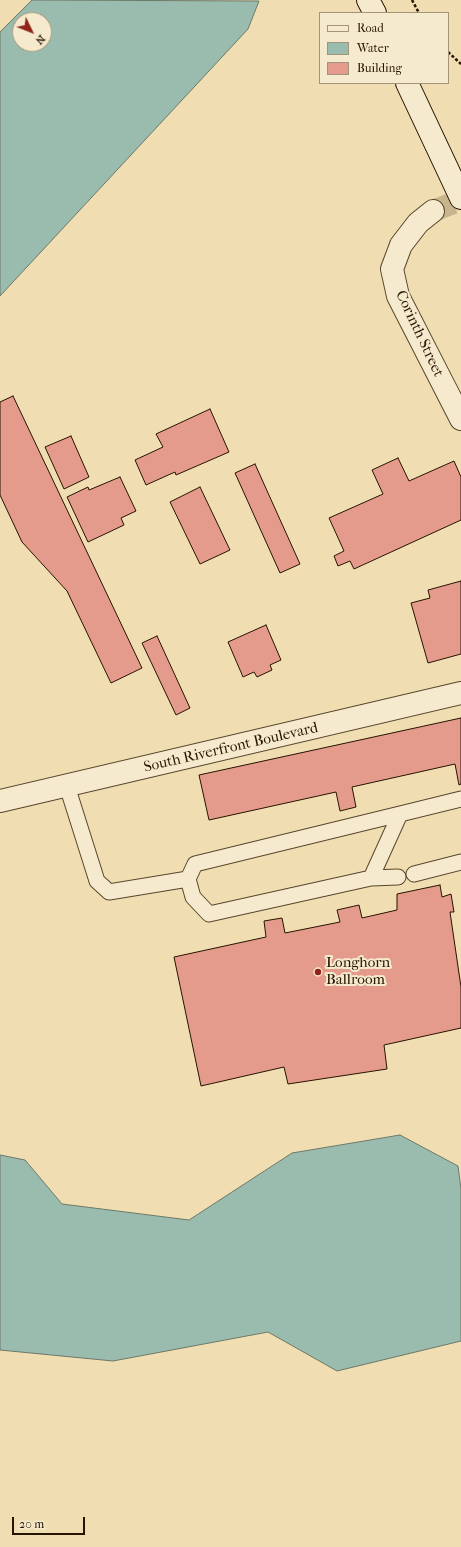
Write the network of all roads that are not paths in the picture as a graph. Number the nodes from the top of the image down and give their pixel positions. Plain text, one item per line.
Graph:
1 (368, 0) edge
2 (374, 12) edge
3 (407, 84) edge
4 (461, 198) edge
5 (433, 211) tunnel mouth
6 (461, 419) edge
7 (461, 693) edge
8 (67, 786) junction
9 (461, 799) edge
10 (0, 801) edge
11 (400, 814) junction
12 (461, 862) edge
13 (414, 874) dead end
14 (398, 877) dead end
15 (370, 878) junction
16 (188, 879) junction

1 - 2 street
3 - 4 street
5 - 6 street, Corinth Street
7 - 8 street, South Riverfront Boulevard
8 - 10 street, South Riverfront Boulevard
8 - 16 lane
9 - 11 lane
11 - 15 lane
11 - 16 lane
12 - 13 lane
14 - 15 lane
15 - 16 lane

